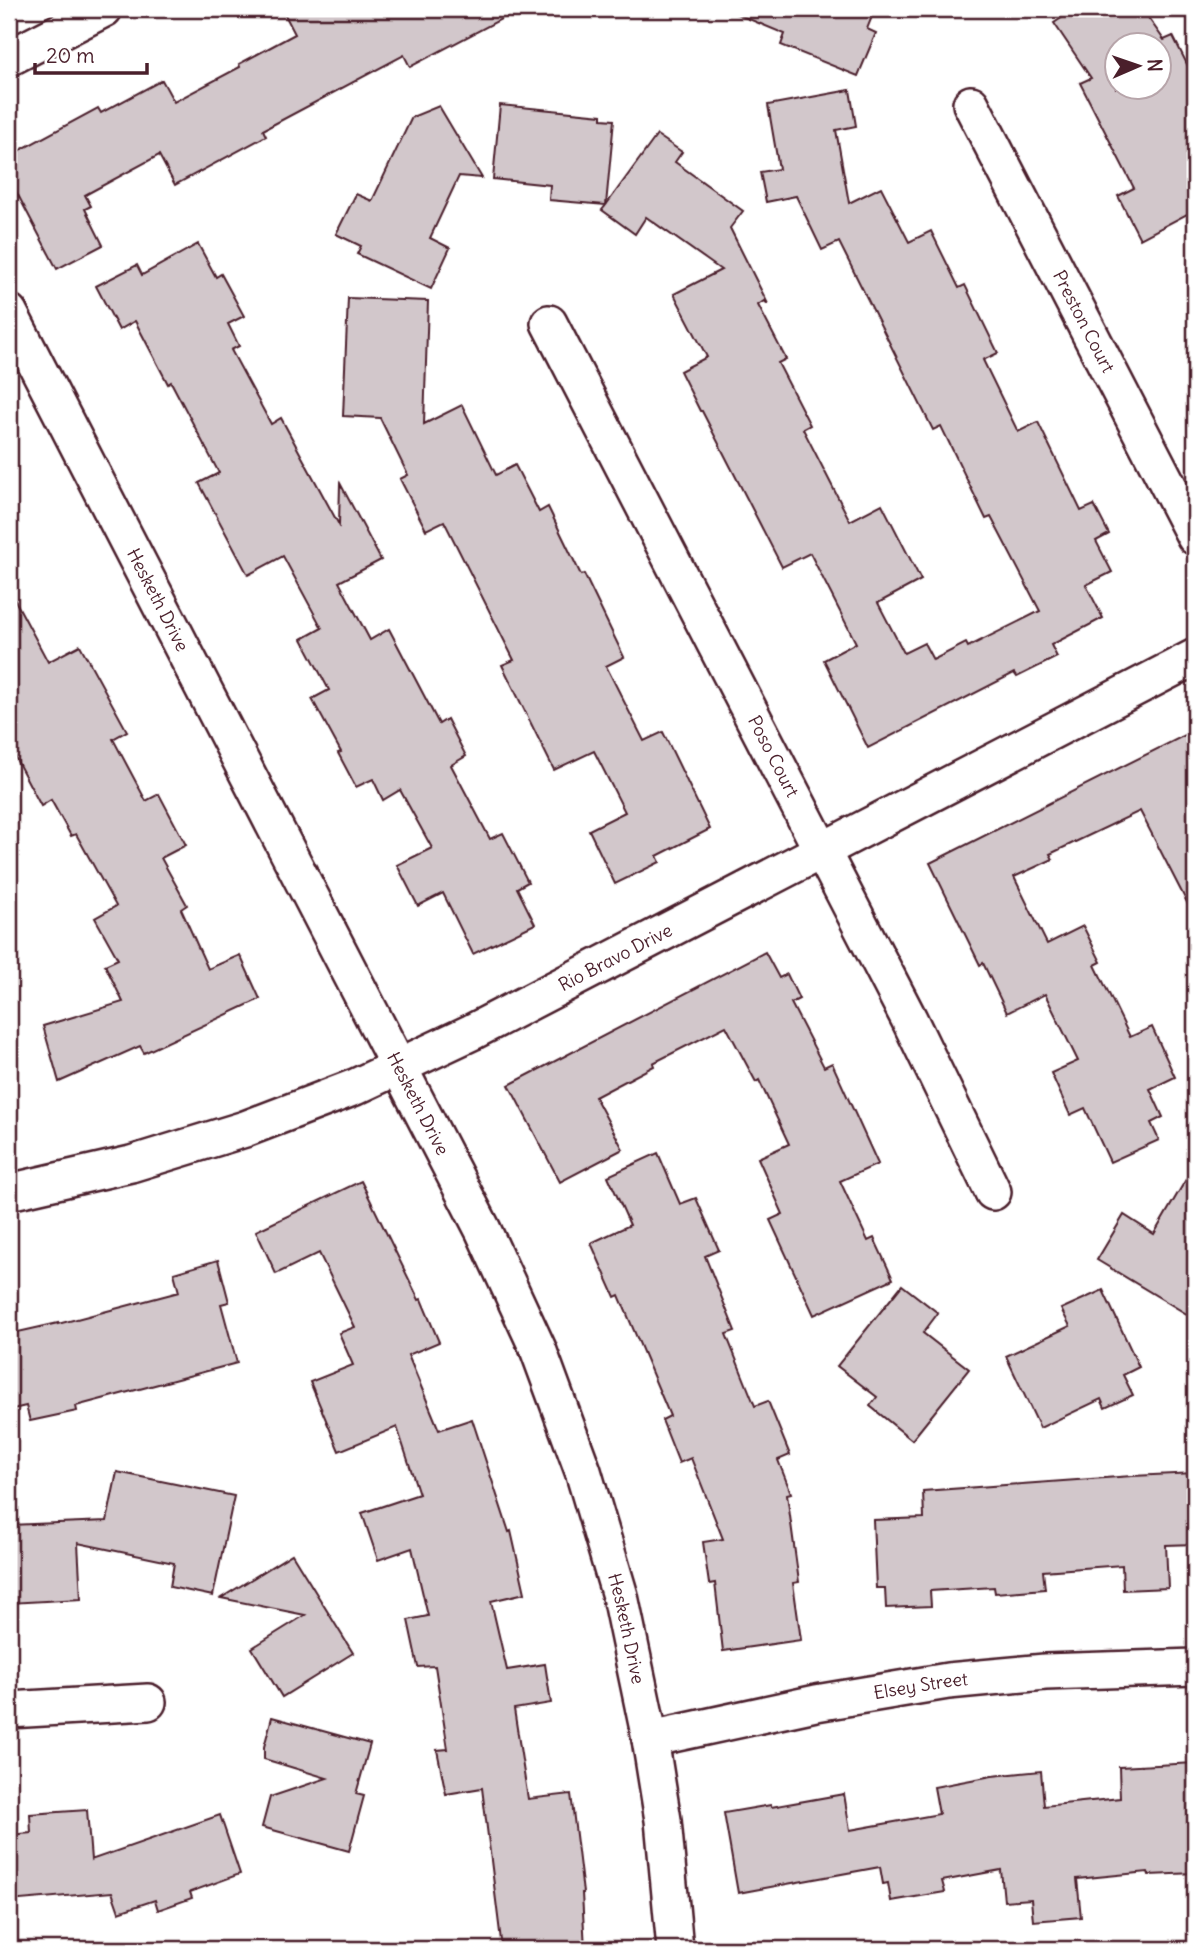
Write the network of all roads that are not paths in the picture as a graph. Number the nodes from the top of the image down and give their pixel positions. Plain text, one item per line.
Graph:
1 (104, 9) edge
2 (9, 58) edge
3 (971, 104) dead end
4 (9, 312) edge
5 (550, 323) dead end
6 (1195, 537) edge
7 (1195, 657) edge
8 (822, 850) junction
9 (400, 1067) junction
10 (9, 1192) edge
11 (993, 1192) dead end
12 (1195, 1667) edge
13 (148, 1702) dead end
14 (9, 1710) edge
15 (650, 1739) junction
16 (675, 1949) edge

1 - 2 street
3 - 6 street, Preston Court
4 - 9 street, Hesketh Drive
5 - 8 street, Poso Court
7 - 8 street, Rio Bravo Drive
8 - 9 street, Rio Bravo Drive
8 - 11 street, Poso Court
9 - 10 street, Rio Bravo Drive
9 - 15 street, Hesketh Drive
12 - 15 street, Elsey Street
13 - 14 street
15 - 16 street, Hesketh Drive

